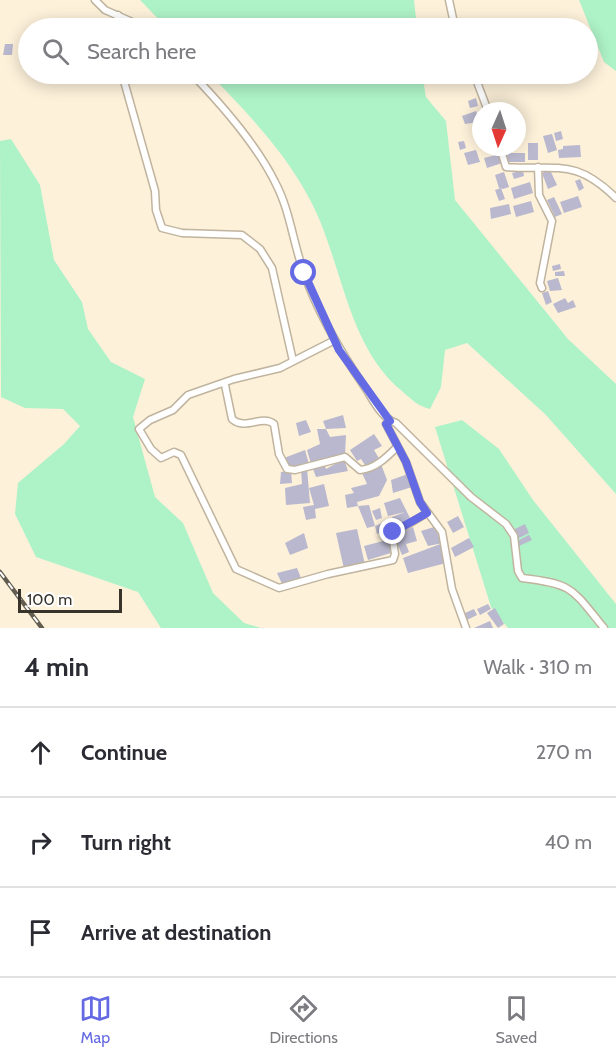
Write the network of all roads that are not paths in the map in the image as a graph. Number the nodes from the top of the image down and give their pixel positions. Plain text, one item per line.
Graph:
1 (95, 0) edge
2 (449, 0) edge
3 (118, 15) junction
4 (118, 18) edge
5 (124, 18) edge
6 (454, 18) edge
7 (125, 84) edge
8 (200, 84) edge
9 (478, 84) edge
10 (485, 102) edge
11 (503, 156) edge
12 (538, 167) junction
13 (616, 198) edge
14 (542, 288) dead end
15 (335, 340) junction
16 (293, 361) junction
17 (225, 385) junction
18 (390, 421) junction
19 (397, 447) junction
20 (427, 513) junction
21 (466, 628) edge
22 (604, 628) edge

1 - 3 street
2 - 6 street
3 - 4 street
3 - 5 street
7 - 16 street
8 - 15 street
9 - 10 street
11 - 12 street
12 - 13 street
12 - 14 street
15 - 16 street
15 - 18 street
16 - 17 street
17 - 19 street
17 - 20 street
18 - 19 street
18 - 22 street
19 - 20 street
20 - 21 street

